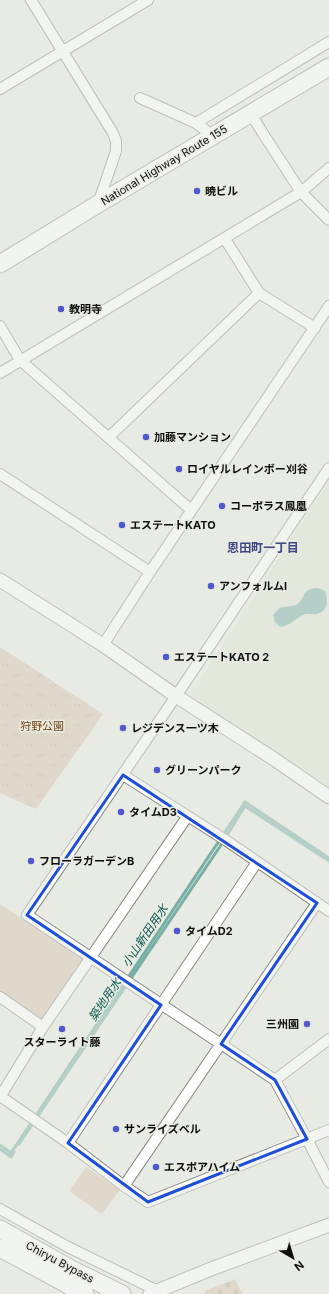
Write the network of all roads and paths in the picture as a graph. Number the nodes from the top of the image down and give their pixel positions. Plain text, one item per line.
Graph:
1 (31, 0) edge
2 (148, 0) edge
3 (329, 42) edge
4 (62, 51) junction
5 (329, 67) edge
6 (0, 89) edge
7 (140, 98) dead end
8 (251, 114) junction
9 (196, 124) junction
10 (213, 136) junction
11 (329, 168) edge
12 (301, 192) junction
13 (98, 204) junction
14 (329, 220) edge
15 (225, 239) junction
16 (0, 264) edge
17 (259, 293) junction
18 (329, 306) edge
19 (0, 326) edge
20 (315, 328) junction
21 (20, 360) junction
22 (0, 373) edge
23 (109, 437) junction
24 (329, 468) edge
25 (0, 474) edge
26 (191, 510) junction
27 (150, 572) junction
28 (0, 580) edge
29 (103, 645) junction
30 (176, 696) junction
31 (123, 774) junction
32 (329, 798) edge
33 (188, 817) junction
34 (257, 862) junction
35 (317, 903) junction
36 (329, 911) edge
37 (91, 958) junction
38 (0, 997) edge
39 (161, 1004) junction
40 (42, 1026) junction
41 (329, 1038) edge
42 (221, 1044) junction
43 (274, 1080) junction
44 (0, 1096) edge
45 (329, 1130) edge
46 (307, 1139) junction
47 (68, 1143) junction
48 (329, 1182) edge
49 (124, 1186) junction
50 (0, 1209) edge
51 (329, 1225) edge
52 (0, 1229) edge
53 (0, 1248) edge
54 (0, 1256) edge
55 (157, 1293) edge
56 (72, 1294) edge
57 (85, 1294) edge
58 (122, 1294) edge

1 - 4 street
2 - 4 street
3 - 9 street
4 - 6 street
4 - 13 street
5 - 8 highway, National Highway Route 155
7 - 9 street
8 - 10 highway, National Highway Route 155
8 - 12 street
9 - 10 street
10 - 13 highway, National Highway Route 155
11 - 12 street
12 - 14 street
12 - 15 street
13 - 16 highway, National Highway Route 155
15 - 17 street
15 - 21 street
17 - 20 street
17 - 23 street
18 - 20 street
19 - 21 street
20 - 26 street
21 - 22 street
21 - 23 street
23 - 26 street
24 - 30 street
25 - 27 street
26 - 27 street
27 - 29 street
28 - 29 street
29 - 30 street
30 - 31 street
30 - 32 street
31 - 33 street
31 - 37 street
33 - 34 street
33 - 37 street
34 - 35 street
34 - 39 street
35 - 36 street
35 - 42 street
37 - 39 street
37 - 40 street
38 - 40 street
39 - 42 street
39 - 47 street
40 - 44 street
41 - 43 street
42 - 43 street
42 - 49 street
43 - 46 street
44 - 47 street
45 - 46 street
46 - 48 street
46 - 49 street
47 - 49 street
50 - 55 street
51 - 55 street
52 - 58 highway, Chiryu Bypass
53 - 57 highway, Chiryu Bypass
54 - 56 street

